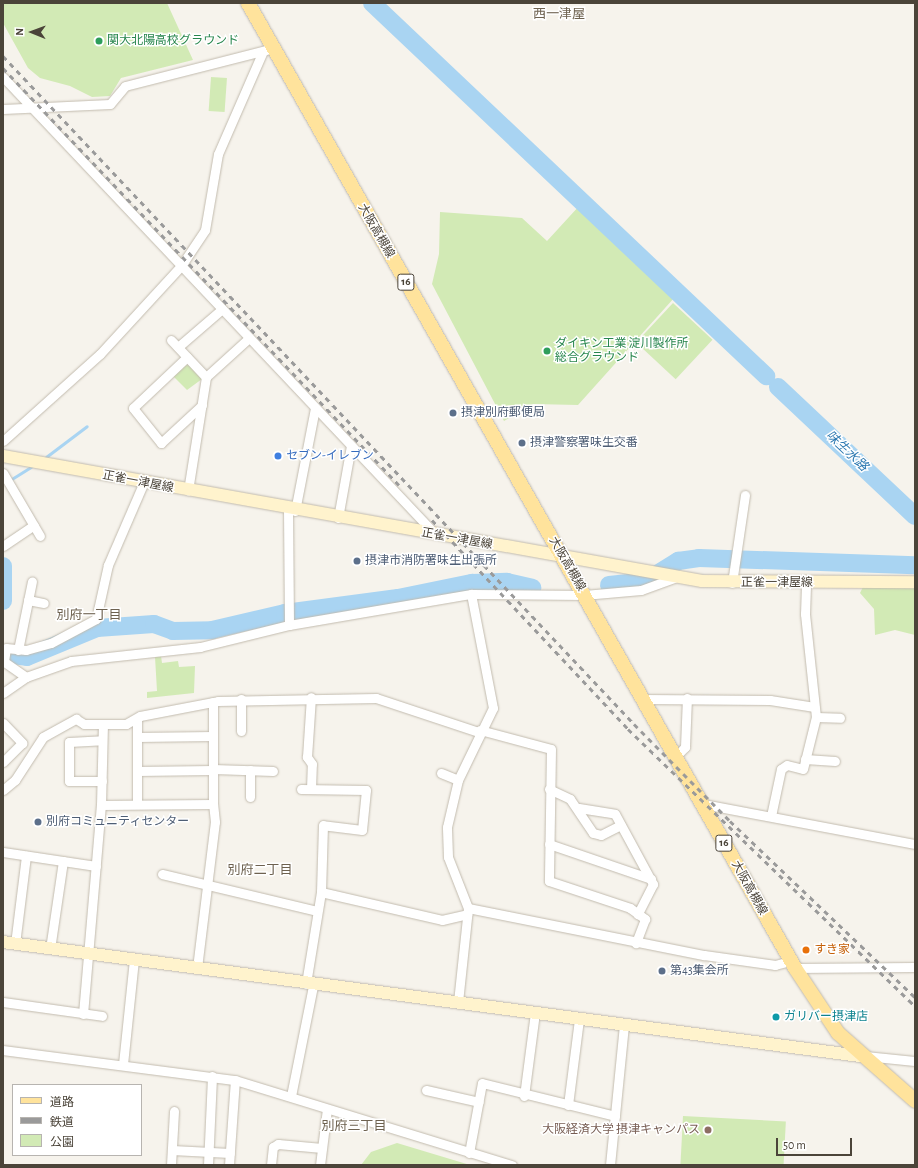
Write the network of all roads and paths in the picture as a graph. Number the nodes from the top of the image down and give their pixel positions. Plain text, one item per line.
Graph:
1 (248, 3) edge
2 (268, 50) junction
3 (3, 77) edge
4 (29, 105) junction
5 (3, 109) edge
6 (181, 266) junction
7 (222, 309) junction
8 (249, 338) junction
9 (171, 340) dead end
10 (178, 347) junction
11 (187, 357) junction
12 (206, 377) junction
13 (202, 405) junction
14 (315, 408) junction
15 (3, 441) edge
16 (351, 446) junction
17 (3, 457) edge
18 (3, 473) edge
19 (144, 482) junction
20 (188, 491) junction
21 (745, 495) dead end
22 (291, 510) junction
23 (338, 518) junction
24 (34, 525) junction
25 (40, 536) dead end
26 (437, 536) junction
27 (3, 546) edge
28 (566, 559) junction
29 (677, 577) junction
30 (32, 581) dead end
31 (915, 582) edge
32 (732, 583) junction
33 (806, 584) junction
34 (471, 594) junction
35 (584, 595) junction
36 (28, 600) junction
37 (44, 603) dead end
38 (289, 625) junction
39 (18, 650) junction
40 (4, 658) edge
41 (26, 677) junction
42 (3, 693) edge
43 (311, 698) junction
44 (687, 698) junction
45 (241, 699) junction
46 (644, 699) junction
47 (213, 702) junction
48 (814, 707) junction
49 (816, 717) junction
50 (840, 718) dead end
51 (137, 720) junction
52 (3, 723) edge
53 (102, 724) junction
54 (241, 731) dead end
55 (479, 731) junction
56 (213, 736) junction
57 (137, 737) junction
58 (102, 740) junction
59 (676, 756) junction
60 (805, 759) junction
61 (835, 761) dead end
62 (3, 762) edge
63 (137, 770) junction
64 (213, 770) junction
65 (250, 770) junction
66 (273, 771) dead end
67 (441, 773) dead end
68 (458, 780) junction
69 (102, 781) junction
70 (301, 789) dead end
71 (311, 789) junction
72 (549, 789) junction
73 (3, 790) edge
74 (250, 797) dead end
75 (137, 804) junction
76 (213, 804) junction
77 (703, 804) junction
78 (101, 805) junction
79 (579, 808) junction
80 (771, 816) junction
81 (622, 825) junction
82 (549, 844) junction
83 (915, 844) edge
84 (3, 852) edge
85 (26, 856) junction
86 (63, 861) junction
87 (96, 866) junction
88 (162, 874) dead end
89 (651, 879) junction
90 (205, 886) junction
91 (321, 892) junction
92 (317, 911) junction
93 (467, 911) junction
94 (638, 914) junction
95 (9, 943) edge
96 (636, 943) junction
97 (50, 949) junction
98 (87, 953) junction
99 (134, 960) junction
100 (792, 965) junction
101 (915, 967) edge
102 (196, 968) junction
103 (310, 985) junction
104 (3, 1002) edge
105 (458, 1002) junction
106 (535, 1013) junction
107 (84, 1014) junction
108 (102, 1016) dead end
109 (579, 1019) junction
110 (624, 1024) junction
111 (3, 1050) edge
112 (860, 1056) junction
113 (915, 1061) edge
114 (123, 1064) junction
115 (212, 1076) junction
116 (235, 1080) junction
117 (426, 1090) dead end
118 (291, 1096) junction
119 (524, 1096) junction
120 (915, 1101) edge
121 (478, 1102) junction
122 (568, 1105) junction
123 (327, 1109) junction
124 (174, 1111) dead end
125 (615, 1116) junction
126 (322, 1148) junction
127 (172, 1150) junction
128 (209, 1152) junction
129 (230, 1153) junction
130 (469, 1153) junction
131 (171, 1165) edge
132 (208, 1165) edge
133 (229, 1165) edge
134 (271, 1165) edge
135 (320, 1165) edge
136 (512, 1165) edge
137 (610, 1165) edge

1 - 2 main road, 大阪高槻線 / 16
2 - 4 street
2 - 6 street
2 - 28 main road, 大阪高槻線 / 16
3 - 4 street
4 - 5 street
4 - 6 street
6 - 7 street
6 - 15 street
7 - 8 street
7 - 10 street
8 - 12 street
8 - 14 street
9 - 10 street
10 - 11 street
11 - 12 street
11 - 13 street
12 - 13 street
13 - 20 street
14 - 16 street
14 - 22 street
16 - 23 street
16 - 26 street
17 - 19 main road, 正雀一津屋線
18 - 24 street
19 - 20 main road, 正雀一津屋線
19 - 39 street
20 - 22 main road, 正雀一津屋線
21 - 32 street
22 - 23 main road, 正雀一津屋線
22 - 38 street
23 - 26 main road, 正雀一津屋線
24 - 25 street
24 - 27 street
26 - 28 main road, 正雀一津屋線
28 - 29 main road, 正雀一津屋線
28 - 35 main road, 大阪高槻線 / 16
29 - 32 main road, 正雀一津屋線
29 - 35 street
30 - 36 street
31 - 33 main road, 正雀一津屋線
32 - 33 main road, 正雀一津屋線
33 - 48 street
34 - 35 street
34 - 38 street
34 - 55 street
35 - 46 main road, 大阪高槻線 / 16
36 - 37 street
36 - 39 street
38 - 41 street
39 - 40 street
40 - 41 street
41 - 42 street
43 - 45 street
43 - 55 street
43 - 71 street
44 - 46 street
44 - 48 street
44 - 59 street
45 - 47 street
45 - 54 street
46 - 59 main road, 大阪高槻線 / 16
47 - 51 street
47 - 56 street
48 - 49 street
49 - 50 street
49 - 60 street
51 - 53 street
51 - 57 street
52 - 62 street
53 - 58 street
53 - 73 street
55 - 68 street
55 - 72 street
56 - 57 street
56 - 64 street
57 - 63 street
58 - 69 street
58 - 69 street
59 - 77 main road, 大阪高槻線 / 16
60 - 61 street
60 - 80 street
63 - 64 street
63 - 75 street
64 - 65 street
64 - 76 street
65 - 66 street
65 - 74 street
67 - 68 street
68 - 93 street
69 - 78 street
70 - 71 street
71 - 91 street
72 - 79 street
72 - 82 street
75 - 76 street
75 - 78 street
76 - 90 street
77 - 80 street
77 - 100 main road, 大阪高槻線 / 16
78 - 87 street
79 - 81 street
79 - 81 street
80 - 83 street
81 - 89 street
82 - 89 street
82 - 94 street
84 - 85 street
85 - 86 street
85 - 95 street
86 - 87 street
86 - 97 street
87 - 98 street
88 - 90 street
89 - 94 street
90 - 92 street
90 - 102 street
91 - 92 street
91 - 93 street
92 - 103 street
93 - 96 street
93 - 105 street
94 - 96 street
95 - 97 main road
96 - 100 street
97 - 98 main road
98 - 99 main road
98 - 107 street
99 - 102 main road
99 - 114 street
100 - 101 street
100 - 112 main road, 大阪高槻線 / 16
102 - 103 main road
103 - 105 main road
103 - 118 street
104 - 107 street
105 - 106 main road
106 - 109 main road
106 - 119 street
107 - 108 street
109 - 110 main road
109 - 122 street
110 - 112 main road
110 - 125 street
111 - 114 street
112 - 113 street
112 - 120 main road, 大阪高槻線 / 16
114 - 115 street
115 - 116 street
115 - 128 street
116 - 118 street
116 - 129 street
117 - 121 street
118 - 123 street
119 - 121 street
119 - 122 street
121 - 130 street
122 - 125 street
123 - 126 street
123 - 130 street
124 - 127 street
125 - 137 street
126 - 134 street
126 - 135 street
127 - 128 street
127 - 131 street
128 - 129 street
128 - 132 street
129 - 133 street
130 - 136 street

